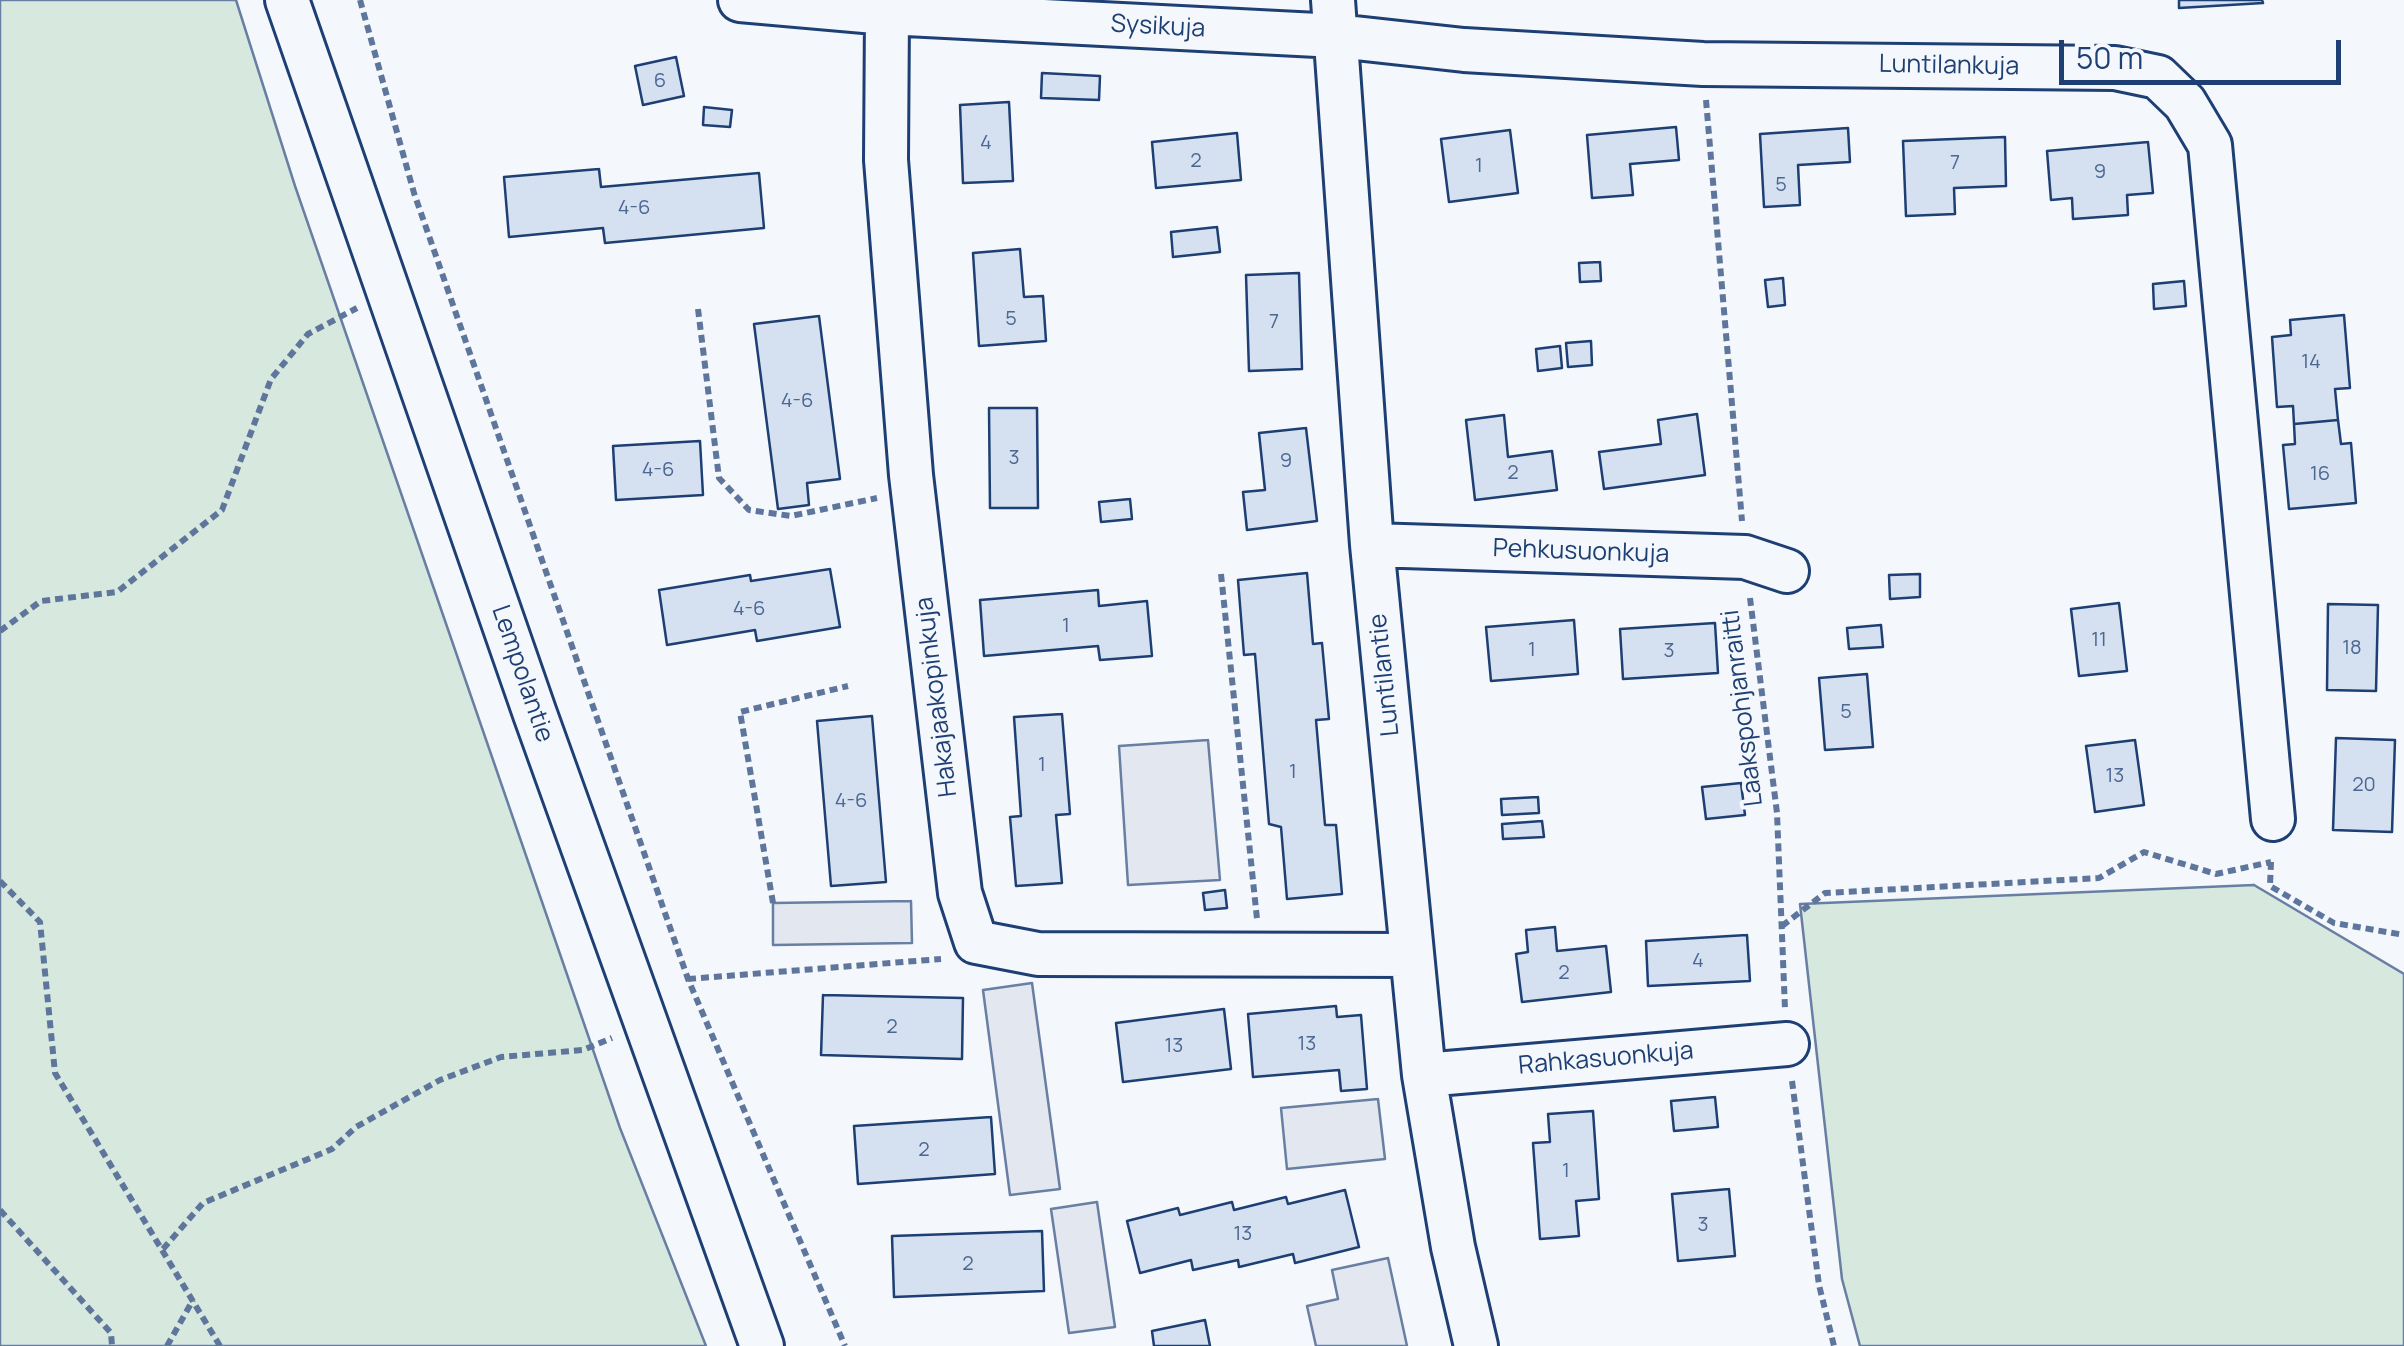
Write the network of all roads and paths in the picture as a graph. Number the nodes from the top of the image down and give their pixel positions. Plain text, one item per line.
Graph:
1 (287, 0) edge
2 (360, 0) edge
3 (740, 0) edge
4 (887, 13) junction
5 (1335, 18) edge
6 (1703, 64) junction
7 (438, 265) junction
8 (389, 291) junction
9 (698, 310) dead end
10 (913, 490) junction
11 (1372, 546) junction
12 (1745, 557) junction
13 (1787, 570) dead end
14 (1222, 574) dead end
15 (0, 631) edge
16 (848, 686) dead end
17 (2273, 819) joint
18 (2271, 862) junction
19 (0, 881) edge
20 (773, 903) dead end
21 (1782, 926) junction
22 (2404, 935) edge
23 (976, 942) junction
24 (1261, 955) junction
25 (1412, 956) junction
26 (688, 979) junction
27 (645, 1025) junction
28 (1787, 1044) junction
29 (1424, 1074) junction
30 (0, 1210) edge
31 (162, 1249) junction
32 (194, 1300) junction
33 (112, 1346) edge
34 (166, 1346) edge
35 (220, 1346) edge
36 (762, 1346) edge
37 (845, 1346) edge
38 (1476, 1346) edge
39 (1834, 1346) edge

1 - 8 street, Lempolantie
2 - 7 path
3 - 4 street, Sysikuja
4 - 5 street, Sysikuja
4 - 10 street, Hakajaakopinkuja
5 - 6 street, Luntilankuja
5 - 11 street, Luntilantie
6 - 12 path, Laakspohjanraitti
6 - 17 street, Luntilankuja
7 - 8 path
7 - 26 path
8 - 15 path
8 - 27 street, Lempolantie
9 - 10 path
10 - 23 street, Hakajaakopinkuja
11 - 12 street, Pehkusuonkuja
11 - 25 street, Luntilantie
12 - 13 street, Pehkusuonkuja
12 - 21 path, Laakspohjanraitti
14 - 24 path
16 - 20 path
17 - 18 path
18 - 21 path
18 - 22 path
19 - 31 path
21 - 28 path, Laakspohjanraitti
23 - 24 street
23 - 26 path
24 - 25 street
25 - 29 street, Luntilantie
26 - 37 path
27 - 31 path
27 - 36 street, Lempolantie
28 - 29 street, Rahkasuonkuja
28 - 39 path, Laakspohjanraitti
29 - 38 street, Luntilantie
30 - 33 path
31 - 32 path
32 - 34 path
32 - 35 path

